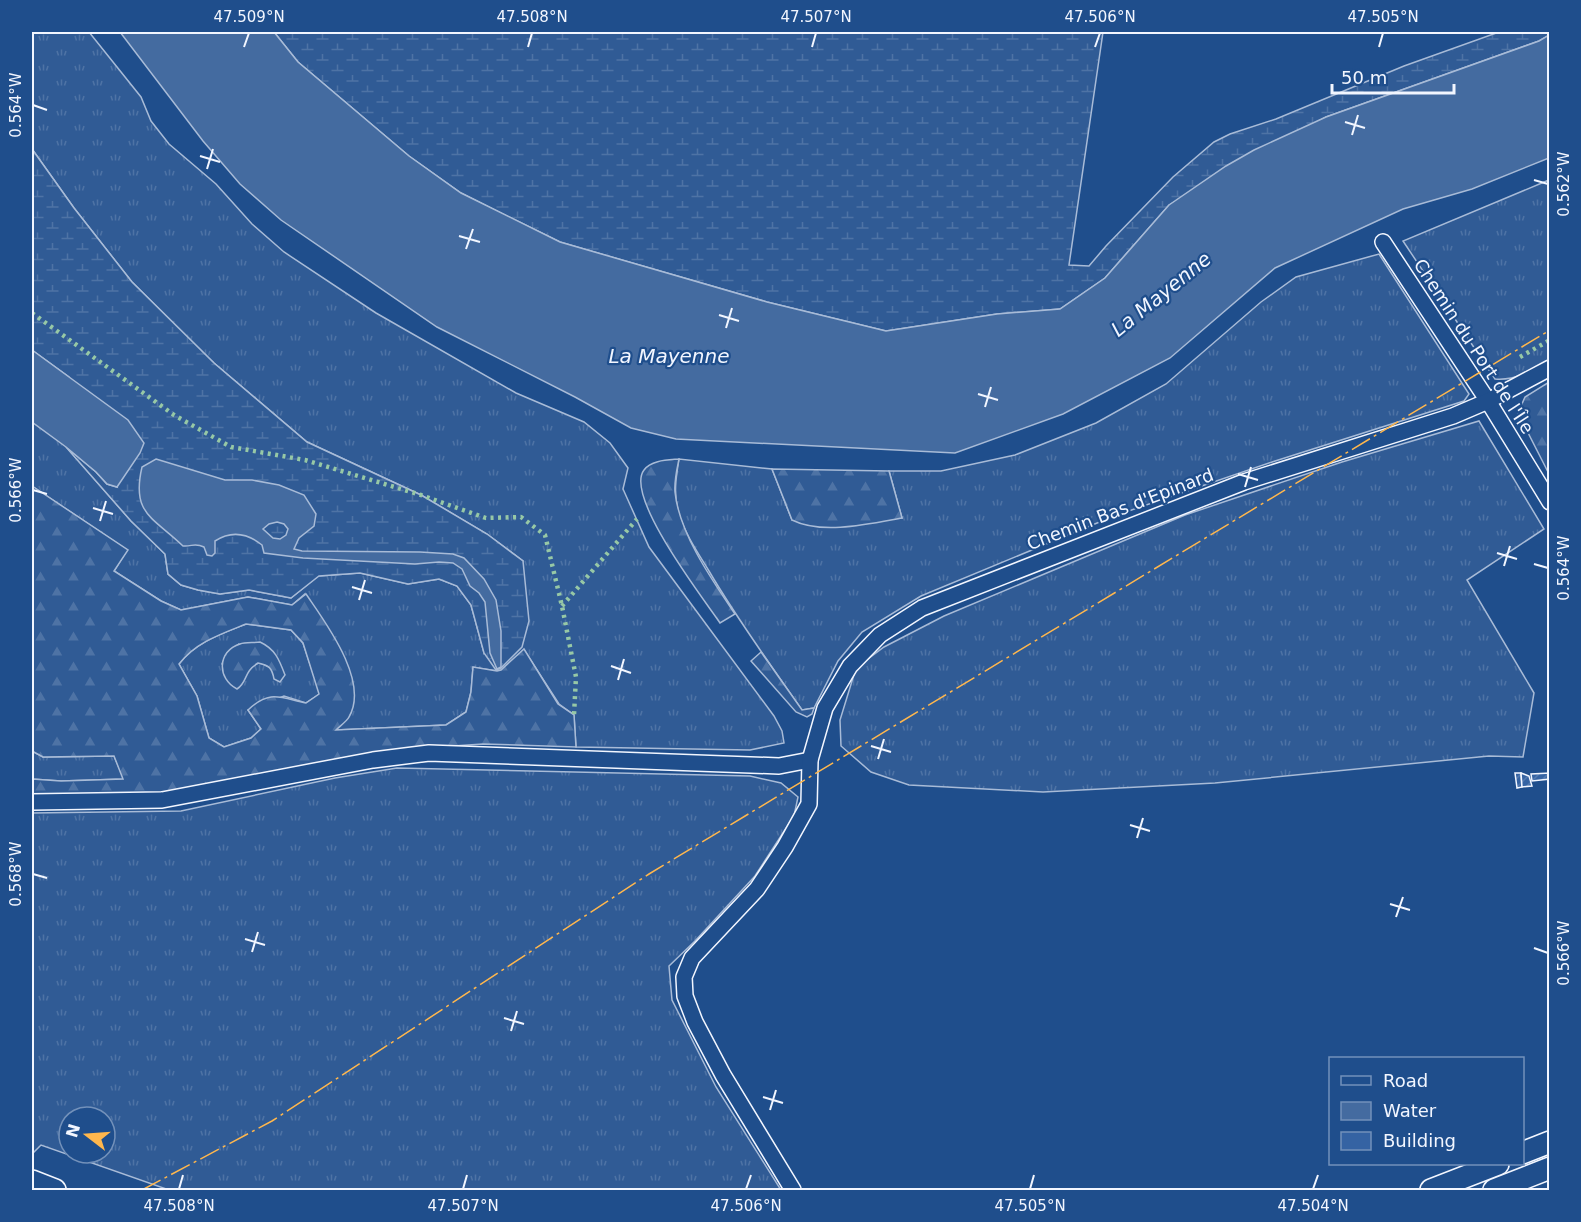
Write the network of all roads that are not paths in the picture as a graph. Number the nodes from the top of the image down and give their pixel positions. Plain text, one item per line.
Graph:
1 (1383, 242) dead end
2 (1550, 368) edge
3 (1488, 401) junction
4 (1550, 502) edge
5 (810, 760) junction
6 (32, 802) edge
7 (1550, 1142) edge
8 (1524, 1152) edge
9 (1496, 1165) edge
10 (1550, 1168) edge
11 (32, 1181) edge
12 (55, 1191) edge
13 (793, 1191) edge
14 (1431, 1191) edge
15 (1494, 1191) edge

1 - 3 street, Chemin du Port de l'Île
2 - 3 street, Chemin Bas d'Epinard
3 - 4 street, Chemin du Port de l'Île
3 - 5 street, Chemin Bas d'Epinard
5 - 6 street
5 - 13 street, Chemin Bas d'Epinard
7 - 8 main road
9 - 14 main road
10 - 15 main road
11 - 12 main road

